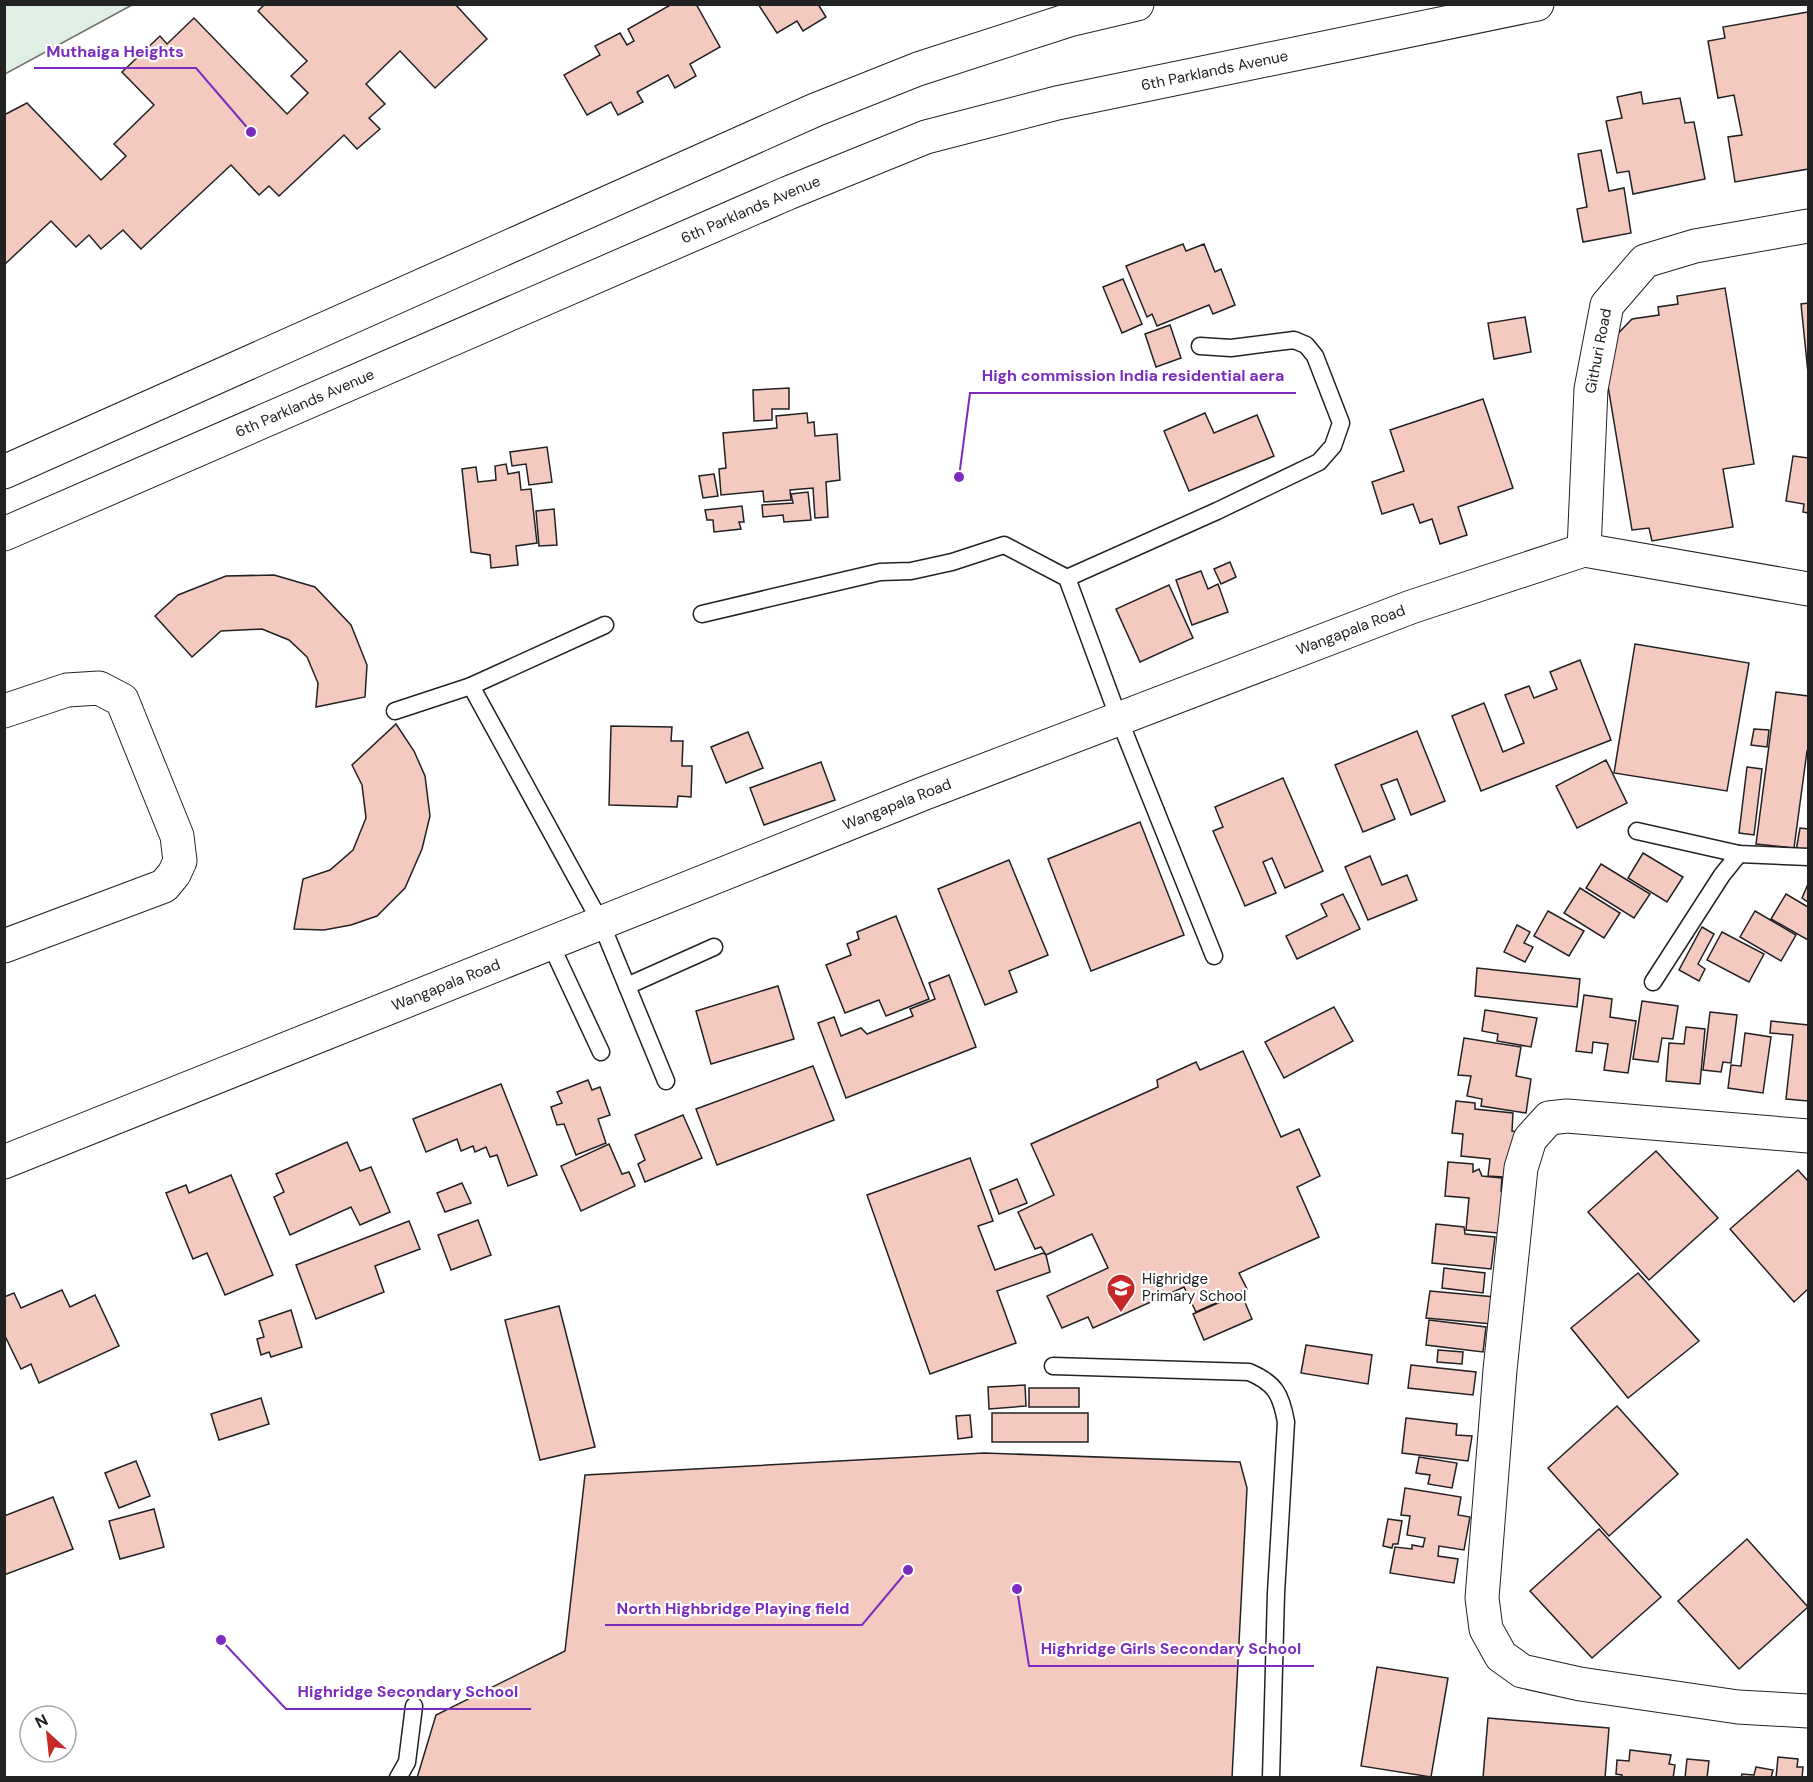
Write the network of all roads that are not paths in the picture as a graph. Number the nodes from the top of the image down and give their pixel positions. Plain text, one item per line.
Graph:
1 (1137, 4) edge
2 (1537, 4) edge
3 (1809, 226) edge
4 (1200, 346) dead end
5 (4, 472) edge
6 (4, 534) edge
7 (1584, 550) junction
8 (1067, 578) junction
9 (1809, 589) edge
10 (702, 614) dead end
11 (605, 625) dead end
12 (471, 686) junction
13 (4, 711) edge
14 (395, 711) dead end
15 (1119, 718) junction
16 (1637, 831) dead end
17 (1739, 854) junction
18 (1809, 857) edge
19 (601, 923) junction
20 (550, 943) junction
21 (4, 946) edge
22 (714, 947) dead end
23 (1214, 956) dead end
24 (1653, 982) dead end
25 (627, 986) junction
26 (601, 1052) dead end
27 (666, 1081) dead end
28 (1809, 1136) edge
29 (4, 1162) edge
30 (1053, 1366) dead end
31 (414, 1706) dead end
32 (1809, 1711) edge
33 (398, 1778) edge
34 (1271, 1778) edge

1 - 5 street
2 - 6 street, 6th Parklands Avenue
3 - 7 street, Githuri Road
4 - 8 lane
7 - 9 street, Wangapala Road
7 - 15 street, Wangapala Road
8 - 10 lane
8 - 15 lane
11 - 12 lane
12 - 14 lane
12 - 19 lane
13 - 21 street
15 - 19 street, Wangapala Road
15 - 23 lane
16 - 17 lane
17 - 18 lane
17 - 24 lane
19 - 20 street, Wangapala Road
19 - 25 lane
20 - 26 lane
20 - 29 street, Wangapala Road
22 - 25 lane
25 - 27 lane
28 - 32 street
30 - 34 lane
31 - 33 lane

